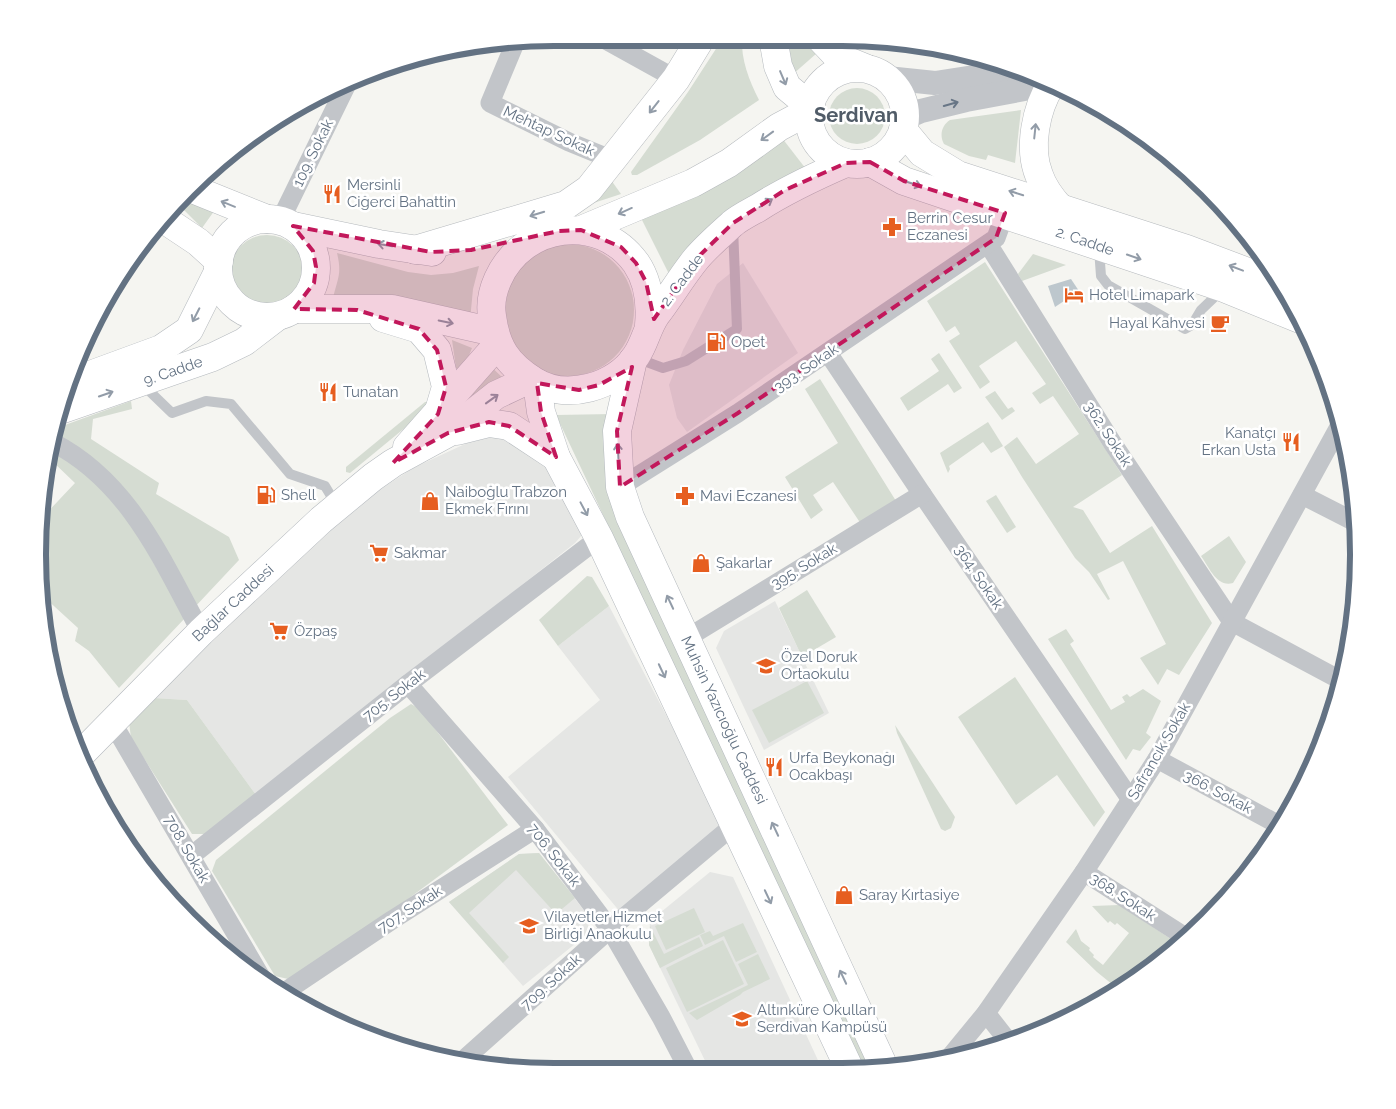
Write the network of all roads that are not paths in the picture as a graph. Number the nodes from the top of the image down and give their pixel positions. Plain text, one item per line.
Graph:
1 (616, 46) edge
2 (696, 46) edge
3 (774, 46) edge
4 (828, 46) edge
5 (513, 48) edge
6 (1003, 72) edge
7 (876, 73) junction
8 (676, 79) junction
9 (1039, 86) edge
10 (1047, 90) edge
11 (343, 93) edge
12 (810, 109) junction
13 (904, 124) junction
14 (613, 160) junction
15 (858, 162) junction
16 (199, 191) edge
17 (1060, 208) junction
18 (1005, 213) junction
19 (280, 222) junction
20 (169, 223) edge
21 (733, 223) junction
22 (582, 230) junction
23 (537, 237) junction
24 (988, 244) junction
25 (1099, 245) junction
26 (415, 250) junction
27 (219, 266) junction
28 (1269, 280) edge
29 (1224, 288) junction
30 (357, 310) junction
31 (286, 312) junction
32 (1289, 315) edge
33 (650, 325) junction
34 (496, 338) junction
35 (828, 353) junction
36 (634, 359) junction
37 (88, 368) edge
38 (533, 381) junction
39 (141, 382) junction
40 (68, 407) edge
41 (443, 423) junction
42 (1335, 434) edge
43 (58, 445) edge
44 (556, 457) junction
45 (620, 487) junction
46 (922, 494) junction
47 (1302, 495) junction
48 (337, 506) junction
49 (1349, 519) edge
50 (600, 538) junction
51 (1232, 622) junction
52 (201, 632) junction
53 (687, 638) junction
54 (1334, 677) edge
55 (408, 684) junction
56 (112, 722) junction
57 (85, 750) edge
58 (1157, 759) junction
59 (1131, 800) junction
60 (1274, 822) edge
61 (734, 824) junction
62 (535, 829) junction
63 (191, 856) junction
64 (1084, 872) junction
65 (610, 929) junction
66 (1180, 934) edge
67 (253, 964) edge
68 (290, 988) edge
69 (986, 1013) junction
70 (1005, 1036) edge
71 (956, 1049) edge
72 (469, 1055) edge
73 (881, 1061) edge
74 (685, 1063) edge
75 (847, 1063) edge

1 - 8 street
2 - 8 main road
3 -> 12 main road
4 - 7 main road
5 - 14 street, Mehtap Sokak
6 - 7 street
7 - 12 main road
7 - 13 main road
8 -> 14 main road
13 -> 9 street
17 -> 10 main road
11 - 19 street, 109. Sokak
12 - 15 main road
12 -> 22 main road
13 - 15 main road
17 -> 13 main road, 2. Cadde
14 -> 26 main road
15 -> 18 main road, 2. Cadde
21 -> 15 main road, 2. Cadde
19 -> 16 main road
28 -> 17 main road, 2. Cadde
18 - 24 street
18 - 25 main road, 2. Cadde
26 -> 19 main road
19 - 27 main road
19 - 31 main road
20 - 27 main road
21 - 33 main road, 2. Cadde
21 - 36 lane
22 - 23 main road
22 - 33 main road
23 - 26 main road
23 - 34 main road
24 - 35 street, 393. Sokak
24 - 51 street, 362. Sokak
25 -> 29 main road, 2. Cadde
25 - 29 lane
27 - 31 main road
27 -> 37 main road, 9. Cadde
29 - 32 main road, 2. Cadde
30 - 31 main road
30 -> 34 main road
30 - 41 main road
31 - 39 main road, 9. Cadde
33 - 36 main road
34 - 38 main road
34 - 41 main road
35 - 45 street, 393. Sokak
35 - 46 street, 364. Sokak
36 - 38 main road
45 -> 36 main road, Muhsin Yazıcıoğlu Caddesi
41 -> 38 main road
38 - 44 main road
40 -> 39 main road, 9. Cadde
39 - 48 lane
41 - 44 main road
41 - 48 main road, Bağlar Caddesi
42 - 47 street, Safrancık Sokak
43 - 52 street
44 -> 50 main road
53 -> 45 main road, Muhsin Yazıcıoğlu Caddesi
46 - 53 street, 395. Sokak
46 - 59 street, 364. Sokak
47 - 49 street
47 - 51 street, Safrancık Sokak
48 - 52 main road, Bağlar Caddesi
50 - 55 street, 705. Sokak
50 -> 61 main road
51 - 54 street
51 - 58 street, Safrancık Sokak
52 - 56 main road, Bağlar Caddesi
73 -> 53 main road, Muhsin Yazıcıoğlu Caddesi
55 - 62 street, 706. Sokak
55 - 63 street, 705. Sokak
56 - 57 main road, Bağlar Caddesi
56 - 63 street, 708. Sokak
58 - 59 street, Safrancık Sokak
58 - 60 street, 366. Sokak
59 - 64 street, Safrancık Sokak
61 - 65 street, 709. Sokak
61 -> 75 main road
62 - 65 street, 706. Sokak
62 - 68 street, 707. Sokak
63 - 67 street, 708. Sokak
64 - 66 street, 368. Sokak
64 - 69 street, Safrancık Sokak
65 - 72 street, 709. Sokak
65 - 74 street, 706. Sokak
69 - 70 street
69 - 71 street, Safrancık Sokak

